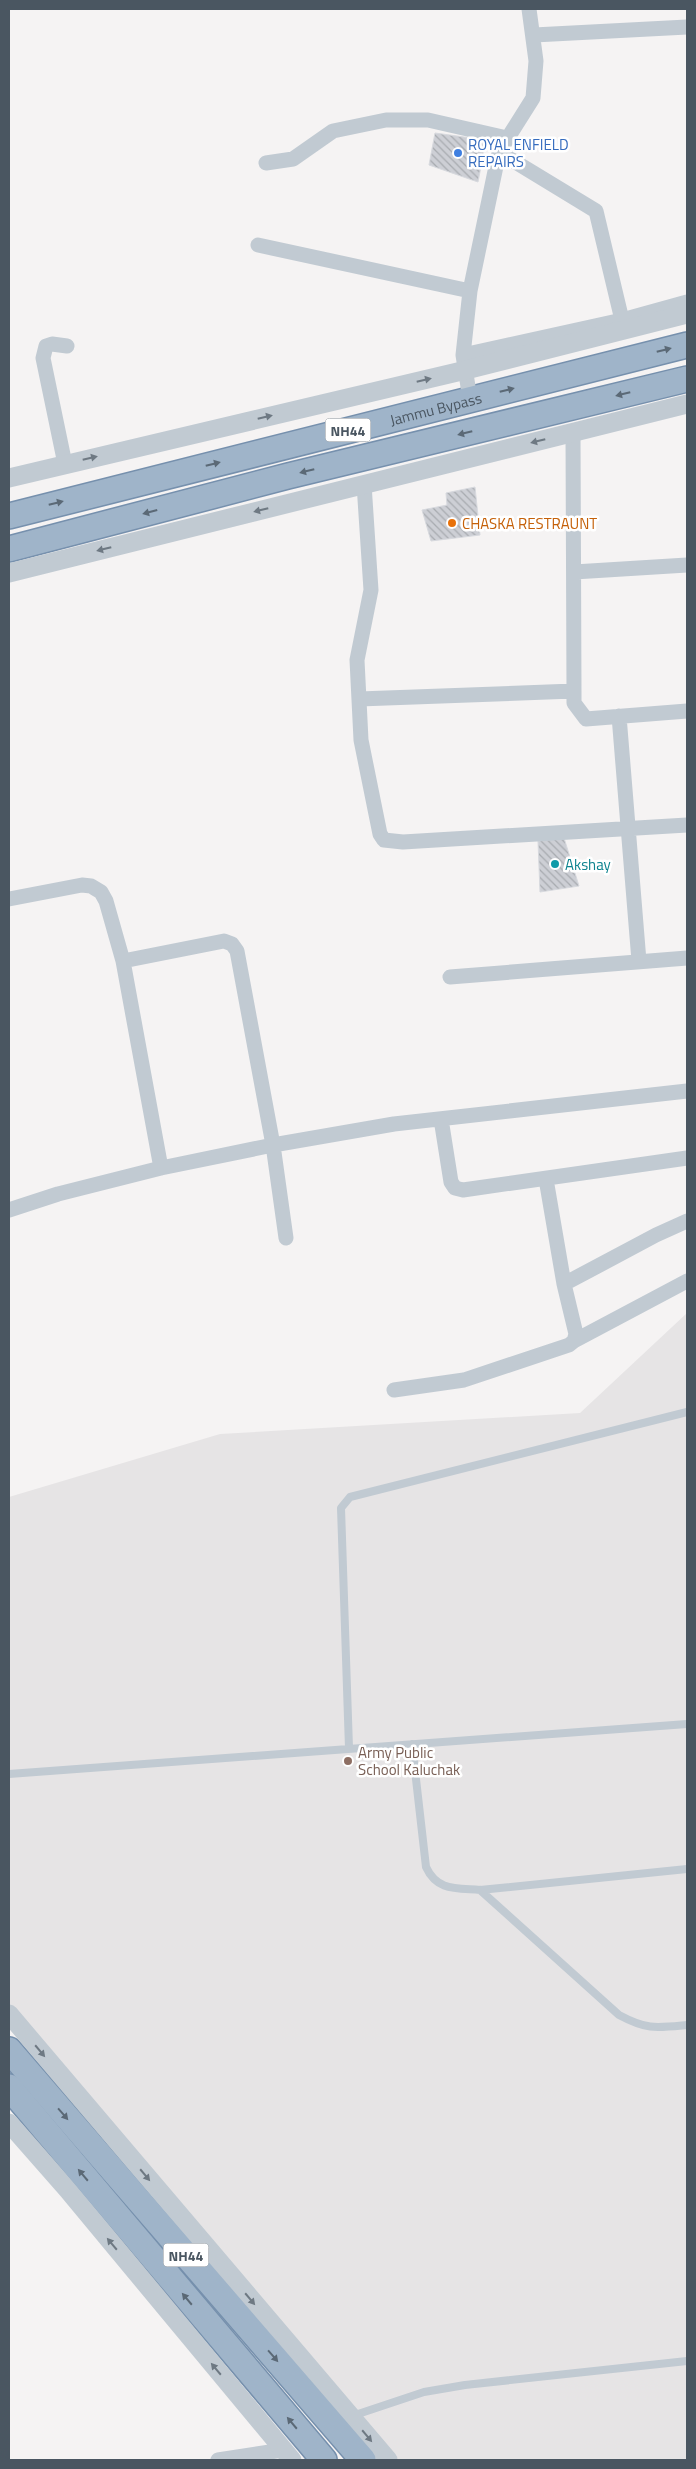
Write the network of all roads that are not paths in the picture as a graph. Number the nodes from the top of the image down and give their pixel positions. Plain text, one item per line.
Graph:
1 (529, 9) edge
2 (687, 27) edge
3 (534, 35) junction
4 (507, 138) junction
5 (499, 152) junction
6 (266, 164) dead end
7 (258, 245) dead end
8 (470, 291) junction
9 (687, 302) edge
10 (687, 314) edge
11 (622, 320) junction
12 (687, 345) edge
13 (67, 346) dead end
14 (464, 362) junction
15 (687, 379) edge
16 (470, 399) junction
17 (687, 404) edge
18 (574, 433) junction
19 (65, 464) junction
20 (9, 478) edge
21 (364, 484) junction
22 (9, 516) edge
23 (9, 549) edge
24 (687, 565) edge
25 (574, 572) junction
26 (9, 573) edge
27 (574, 691) junction
28 (359, 700) junction
29 (687, 711) edge
30 (619, 716) junction
31 (687, 825) edge
32 (627, 827) junction
33 (9, 899) edge
34 (687, 958) edge
35 (123, 961) junction
36 (639, 961) junction
37 (450, 977) dead end
38 (687, 1091) edge
39 (441, 1119) junction
40 (273, 1145) junction
41 (687, 1158) edge
42 (161, 1168) junction
43 (546, 1179) junction
44 (9, 1210) edge
45 (687, 1221) edge
46 (286, 1238) dead end
47 (687, 1281) edge
48 (564, 1284) junction
49 (574, 1341) junction
50 (394, 1390) dead end
51 (687, 1412) edge
52 (687, 1724) edge
53 (412, 1744) junction
54 (349, 1748) junction
55 (9, 1774) edge
56 (687, 1869) edge
57 (480, 1890) junction
58 (9, 2014) edge
59 (687, 2025) edge
60 (9, 2050) edge
61 (9, 2087) edge
62 (9, 2123) edge
63 (687, 2361) edge
64 (341, 2420) junction
65 (287, 2455) edge
66 (218, 2460) edge
67 (324, 2460) edge
68 (363, 2460) edge
69 (388, 2460) edge

1 - 3 street
2 - 3 street
3 - 4 street
4 - 5 street
4 - 6 street
5 - 8 street
5 - 11 street
7 - 8 street
8 - 14 street
9 - 11 street
10 - 14 street
11 - 14 street
16 -> 12 highway, Jammu Bypass / NH44
13 - 19 street
14 - 16 street
19 -> 14 street
15 -> 23 highway, Jammu Bypass / NH44
22 -> 16 highway, Jammu Bypass / NH44
17 - 18 street
18 -> 21 street
18 - 25 street
19 - 20 street
21 -> 26 street
21 - 28 street
24 - 25 street
25 - 27 street
27 - 28 street
27 - 30 street
28 - 32 street
29 - 30 street
30 - 32 street
31 - 32 street
32 - 36 street
33 - 35 street
34 - 36 street
35 - 40 street
35 - 42 street
36 - 37 street
38 - 39 street
39 - 40 street
39 - 43 street
40 - 42 street
40 - 46 street
41 - 43 street
42 - 44 street
43 - 48 street
45 - 48 street
47 - 49 street
48 - 49 street
49 - 50 street
51 - 54 lane
52 - 53 lane
53 - 54 lane
53 - 57 lane
54 - 55 lane
56 - 57 lane
57 - 59 lane
58 -> 64 street
60 -> 64 highway, NH44
67 -> 61 highway, NH44
65 -> 62 street
63 - 64 lane
64 - 68 highway, NH44
64 -> 69 street
65 - 66 street

